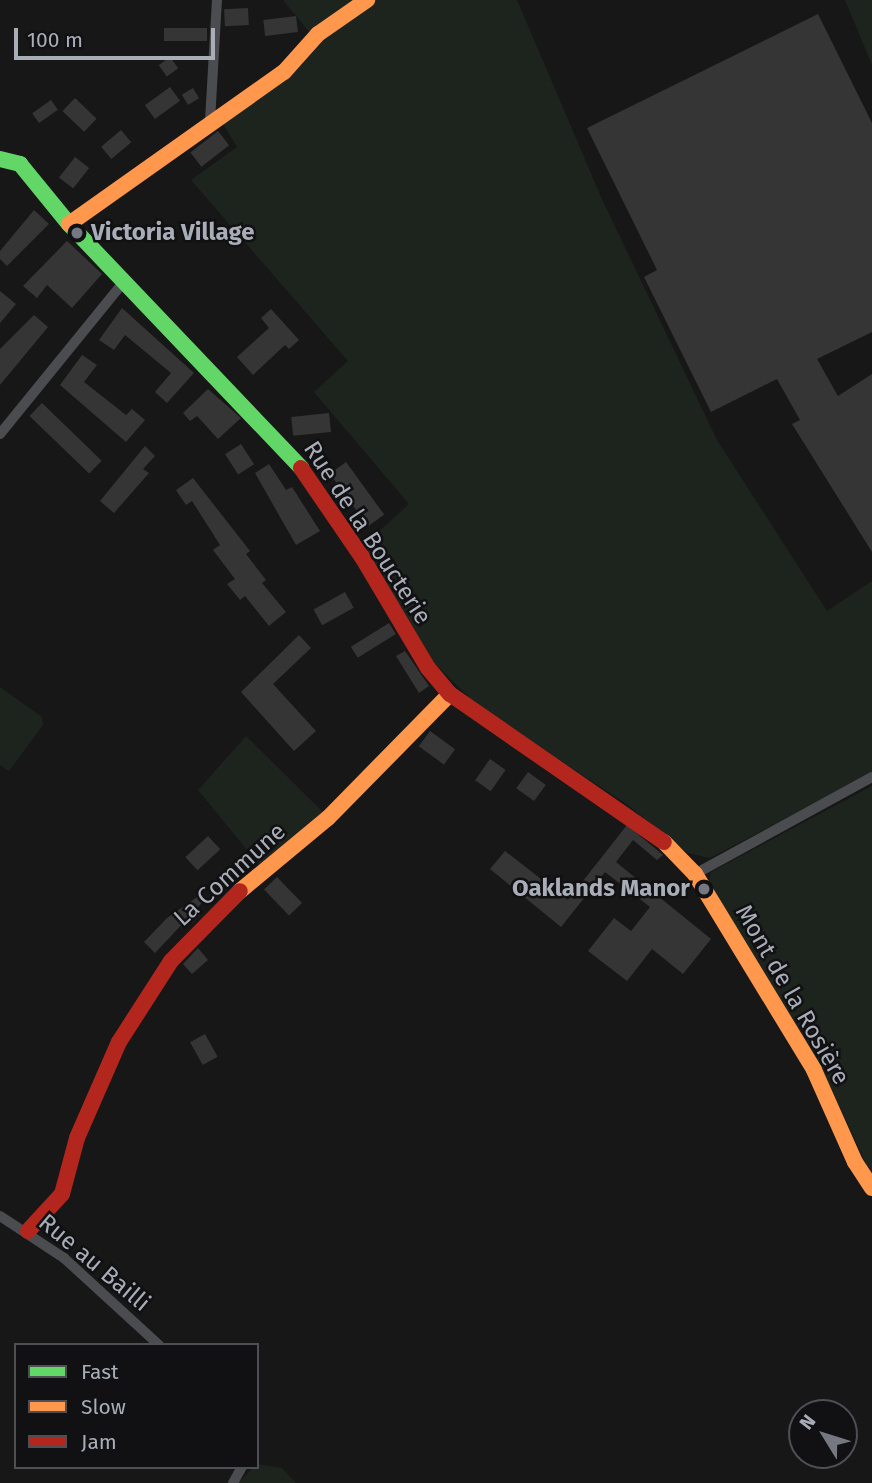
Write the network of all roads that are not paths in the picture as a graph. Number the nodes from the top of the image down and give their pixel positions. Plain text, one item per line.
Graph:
1 (217, 0) edge
2 (367, 0) edge
3 (210, 121) junction
4 (0, 159) edge
5 (69, 224) junction
6 (125, 280) junction
7 (0, 434) edge
8 (450, 694) junction
9 (872, 777) edge
10 (695, 874) junction
11 (872, 1188) edge
12 (0, 1216) edge
13 (28, 1231) junction
14 (157, 1343) edge

1 - 3 street
2 - 3 street
3 - 5 street
4 - 5 street, Rue de la Boucterie
5 - 6 street, Rue de la Boucterie
6 - 7 street
6 - 8 street, Rue de la Boucterie
8 - 10 street, Mont de la Rosière
8 - 13 street, La Commune
9 - 10 street
10 - 11 street, Mont de la Rosière
12 - 13 street, Rue au Bailli
13 - 14 street, Rue au Bailli

